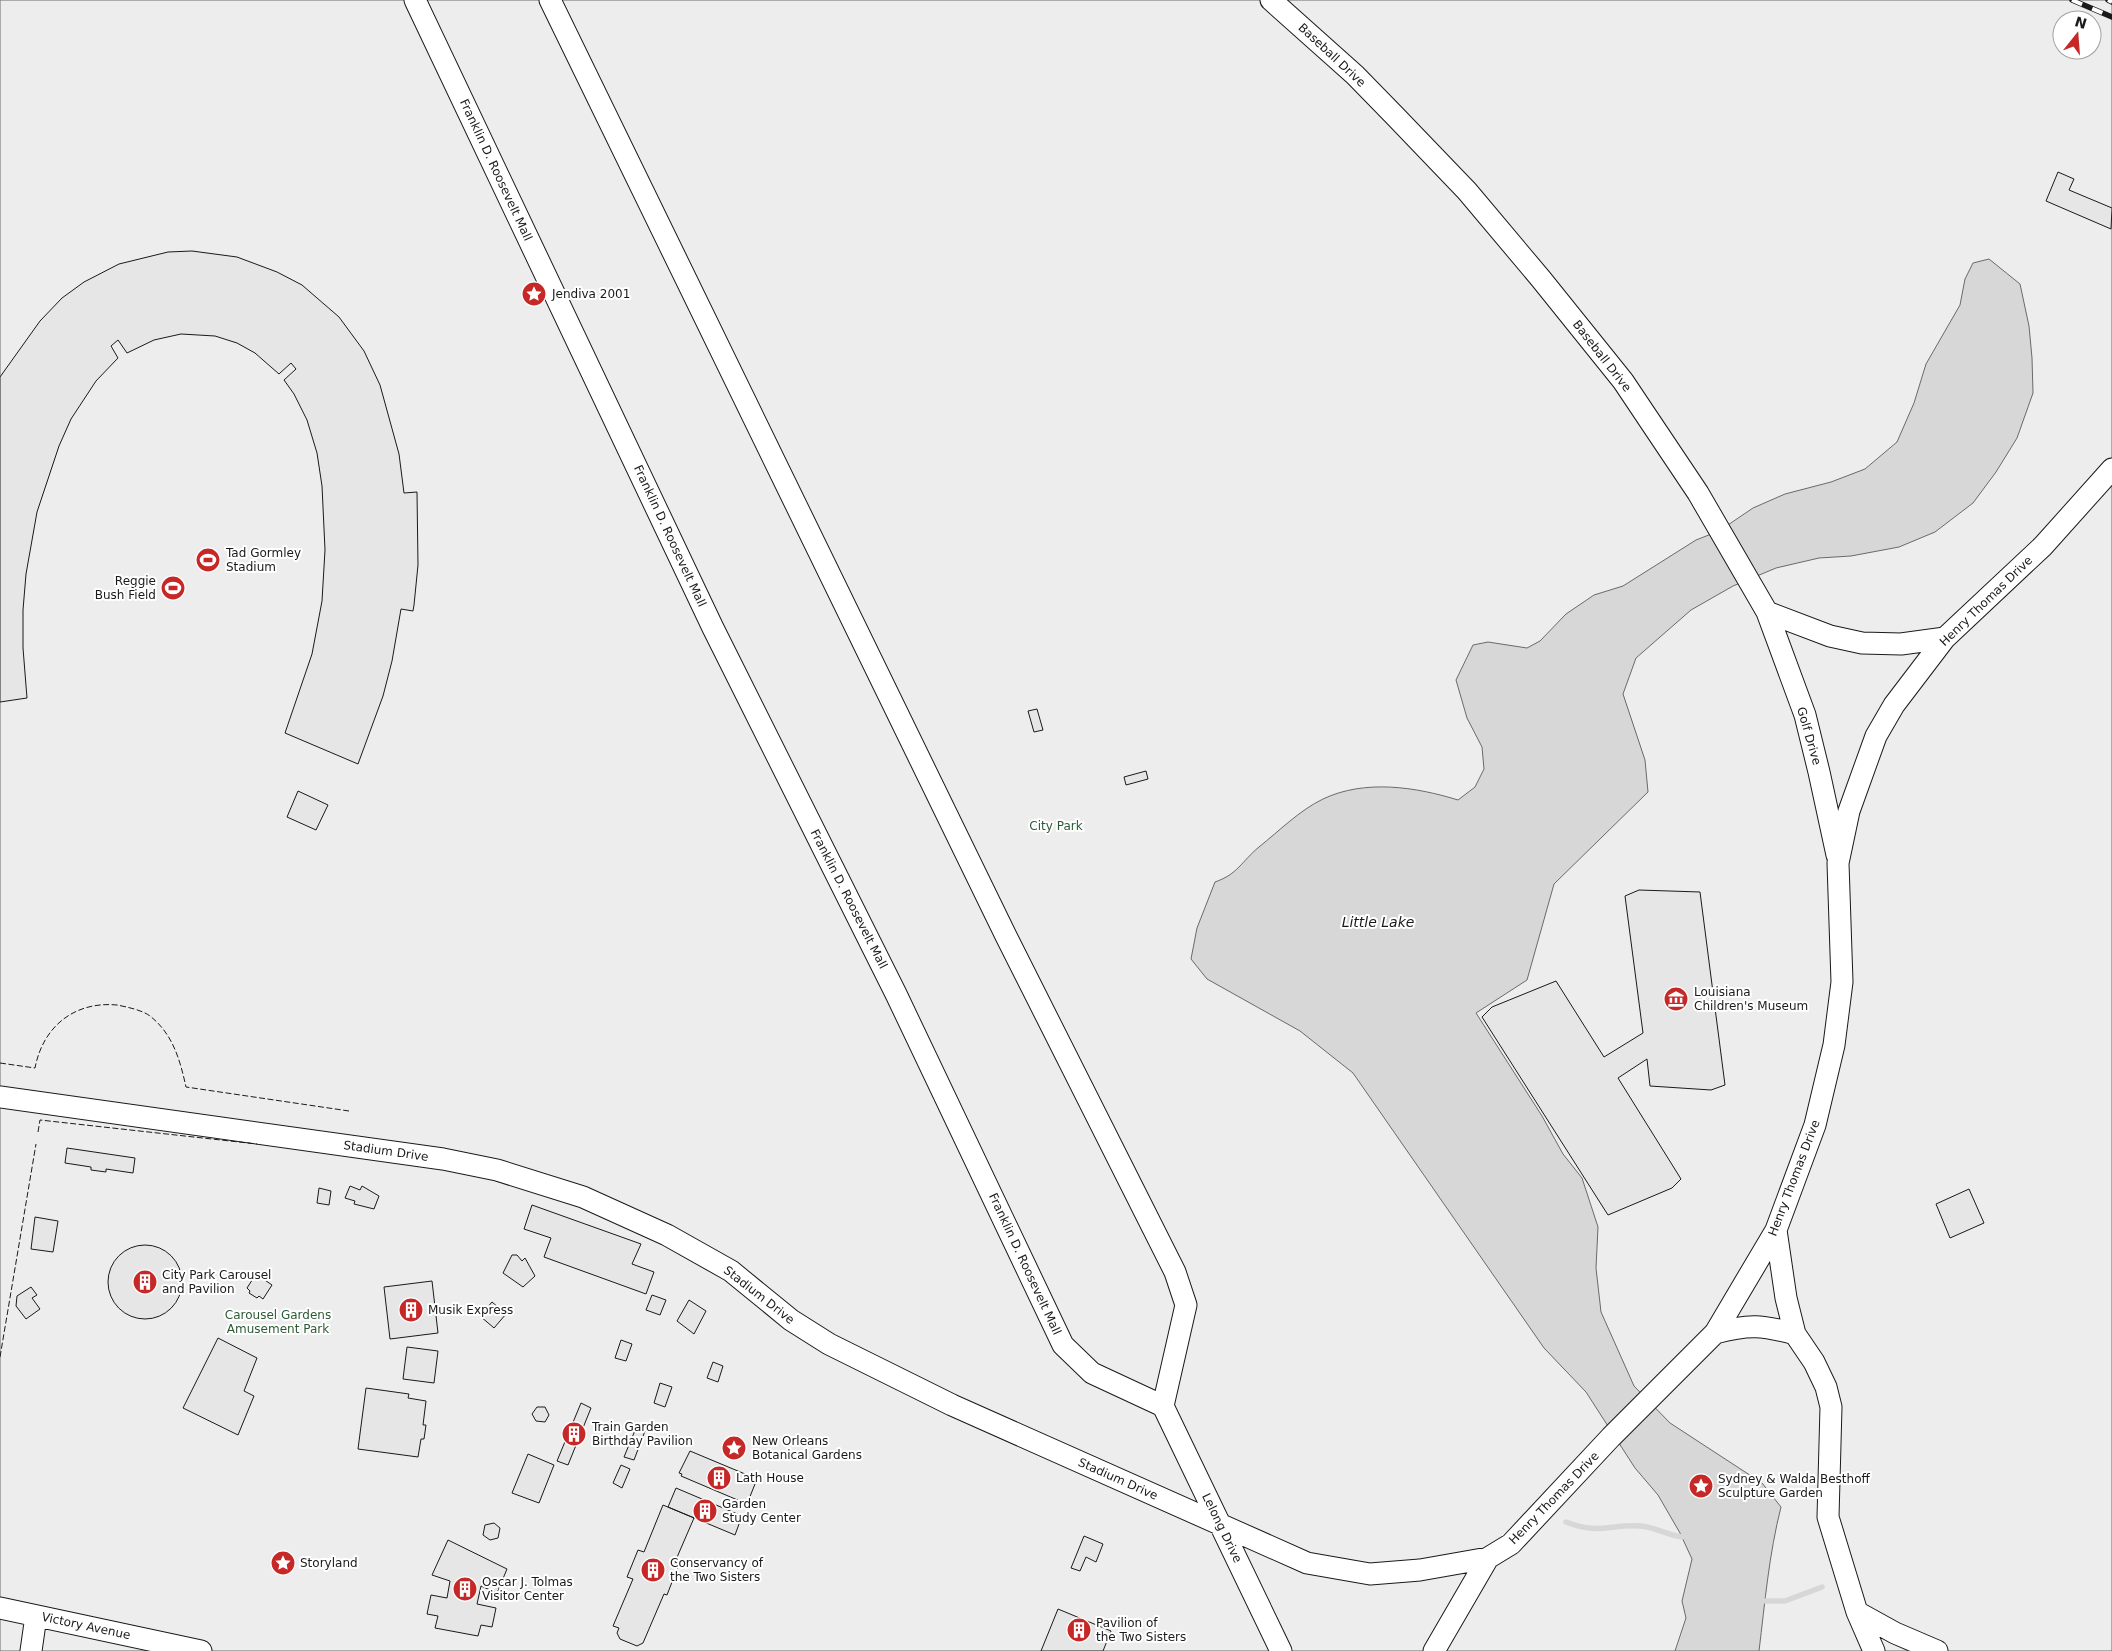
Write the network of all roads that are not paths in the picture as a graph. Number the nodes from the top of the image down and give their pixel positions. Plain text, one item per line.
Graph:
1 (415, 0) edge
2 (550, 0) edge
3 (1271, 0) edge
4 (2112, 468) edge
5 (1761, 604) junction
6 (1945, 638) junction
7 (1838, 863) junction
8 (0, 1097) edge
9 (1776, 1230) junction
10 (1715, 1333) junction
11 (1795, 1334) junction
12 (1163, 1406) junction
13 (1221, 1524) junction
14 (1488, 1558) junction
15 (0, 1608) edge
16 (1857, 1612) junction
17 (36, 1616) junction
18 (31, 1651) edge
19 (201, 1651) edge
20 (1281, 1651) edge
21 (1434, 1651) edge
22 (1874, 1651) edge
23 (1937, 1651) edge

1 - 12 street, Franklin D. Roosevelt Mall
2 - 12 street
3 - 5 street, Baseball Drive
4 - 6 street, Henry Thomas Drive
5 - 6 street
5 - 7 street, Golf Drive
6 - 7 street, Henry Thomas Drive
7 - 9 street, Henry Thomas Drive
8 - 13 street, Stadium Drive
9 - 10 street, Henry Thomas Drive
9 - 11 street
10 - 11 street
10 - 14 street, Henry Thomas Drive
11 - 16 street
12 - 13 street, Lelong Drive
13 - 14 street, Stadium Drive
13 - 20 street, Lelong Drive
14 - 21 street, Henry Thomas Drive
15 - 17 street, Victory Avenue
16 - 22 street
16 - 23 street
17 - 18 street
17 - 19 street, Victory Avenue

